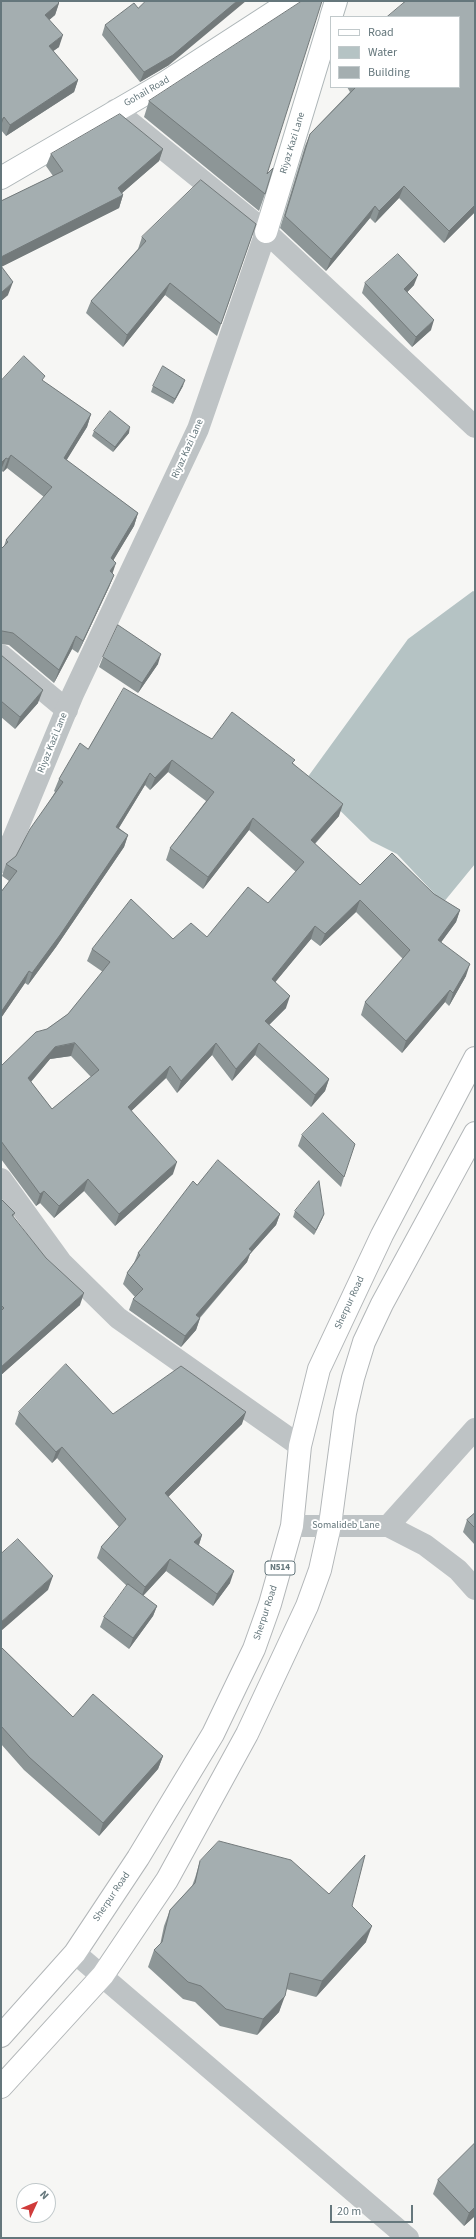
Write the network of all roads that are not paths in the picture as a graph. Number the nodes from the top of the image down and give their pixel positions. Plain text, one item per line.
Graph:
1 (336, 1) edge
2 (281, 3) edge
3 (332, 16) edge
4 (330, 21) edge
5 (115, 110) junction
6 (1, 178) edge
7 (266, 232) junction
8 (475, 427) edge
9 (1, 655) edge
10 (67, 710) junction
11 (1, 862) edge
12 (475, 1058) edge
13 (475, 1134) edge
14 (1, 1180) edge
15 (475, 1429) edge
16 (300, 1446) junction
17 (330, 1525) junction
18 (292, 1526) junction
19 (388, 1526) junction
20 (475, 1589) edge
21 (75, 1953) junction
22 (102, 1975) junction
23 (1, 2036) edge
24 (1, 2087) edge
25 (408, 2238) edge

1 - 3 main road, Riyaz Kazi Lane
2 - 5 main road, Gohail Road
4 - 7 main road, Riyaz Kazi Lane
5 - 6 main road, Gohail Road
5 - 7 street
7 - 8 street
7 - 10 street, Riyaz Kazi Lane
9 - 10 street
10 - 11 street, Riyaz Kazi Lane
12 - 16 main road, Sherpur Road / N514
13 - 17 main road
14 - 16 street
15 - 19 street
16 - 18 main road, Sherpur Road / N514
17 - 18 street, Somalideb Lane
17 - 19 street, Somalideb Lane
17 - 22 main road
18 - 21 main road, Sherpur Road / N514
19 - 20 street, Somalideb Lane
21 - 22 street
21 - 23 main road, Sherpur Road / N514
22 - 24 main road
22 - 25 street

